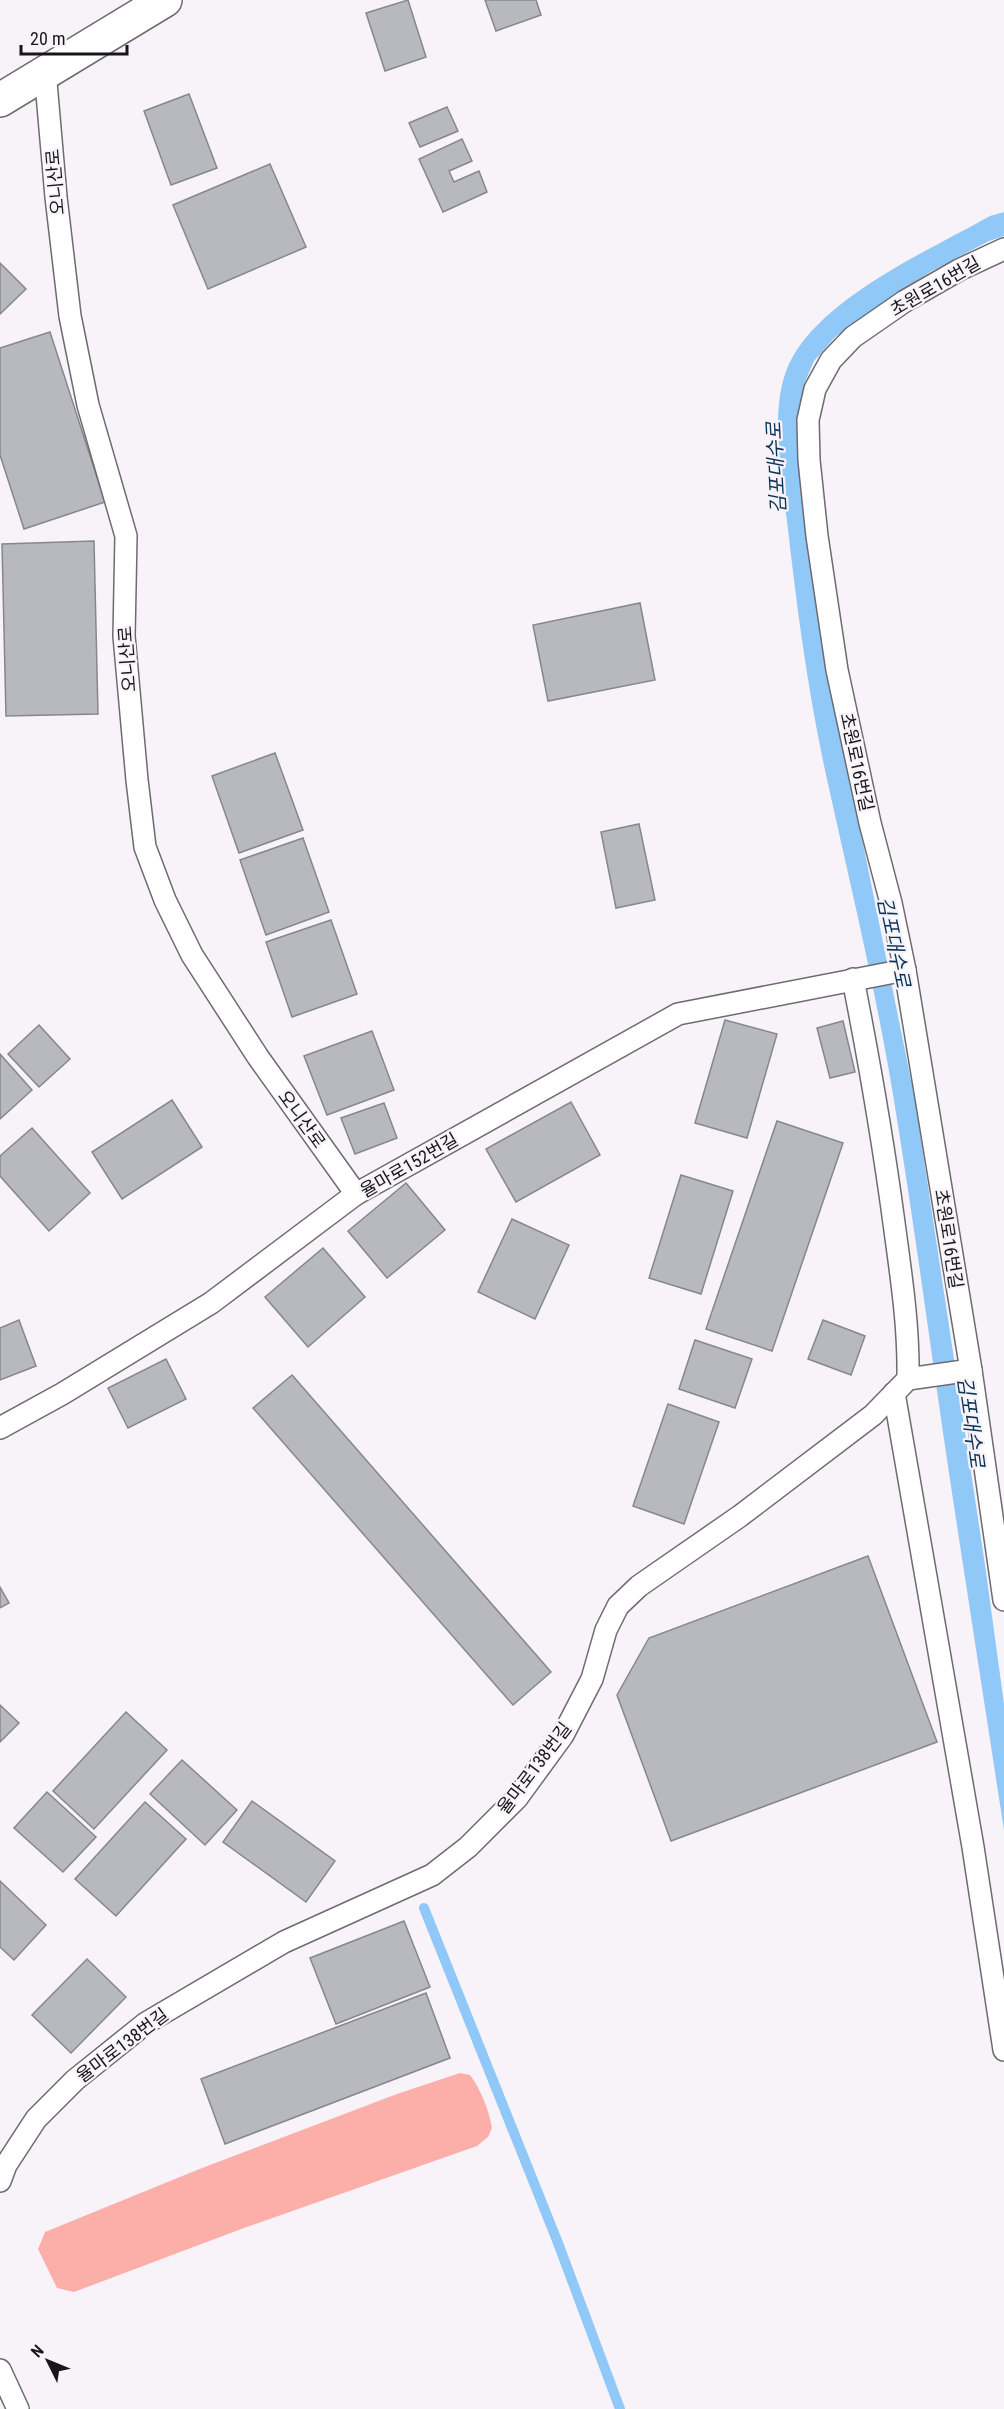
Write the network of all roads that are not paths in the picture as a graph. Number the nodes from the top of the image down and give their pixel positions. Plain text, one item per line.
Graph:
1 (165, 0) edge
2 (45, 71) junction
3 (4, 100) edge
4 (1004, 249) edge
5 (905, 970) junction
6 (853, 979) junction
7 (356, 1194) junction
8 (971, 1370) junction
9 (901, 1386) junction
10 (0, 1428) edge
11 (997, 1504) edge
12 (1004, 1600) edge
13 (1004, 2050) edge
14 (0, 2181) edge
15 (0, 2370) edge
16 (18, 2409) edge

1 - 2 street
2 - 3 street
2 - 7 lane, 오니산로
4 - 5 lane, 초원로16번길
5 - 6 lane, 율마로152번길
5 - 8 lane, 초원로16번길
6 - 7 lane, 율마로152번길
6 - 9 lane
7 - 10 lane, 율마로152번길
8 - 9 lane
8 - 11 lane, 초원로16번길
9 - 13 lane
9 - 14 lane, 율마로138번길
11 - 12 lane, 초원로16번길
15 - 16 lane

